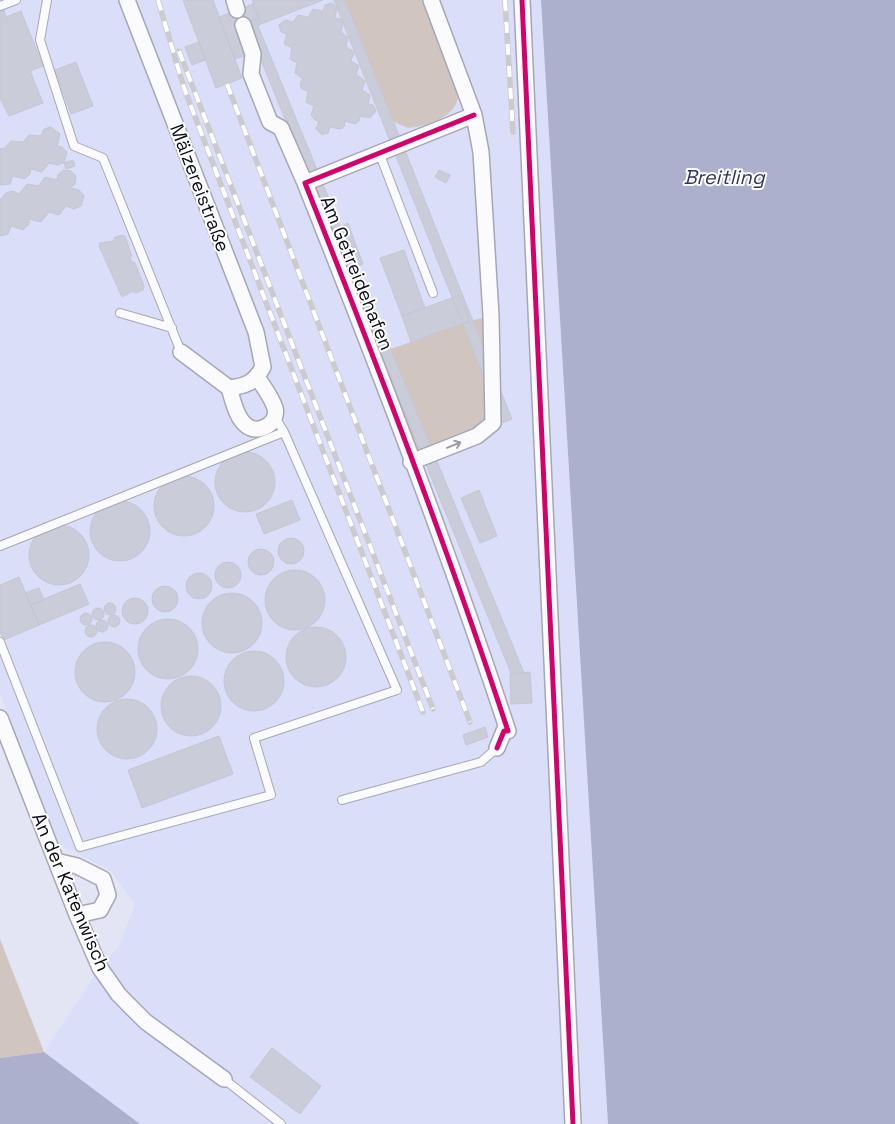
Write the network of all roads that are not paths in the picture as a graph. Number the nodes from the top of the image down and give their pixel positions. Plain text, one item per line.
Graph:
1 (16, 0) edge
2 (47, 0) edge
3 (127, 0) edge
4 (431, 0) edge
5 (522, 0) edge
6 (0, 6) edge
7 (243, 25) dead end
8 (474, 115) junction
9 (380, 155) junction
10 (305, 183) junction
11 (433, 293) dead end
12 (120, 313) dead end
13 (172, 328) junction
14 (182, 352) joint
15 (257, 377) junction
16 (229, 388) junction
17 (275, 417) junction
18 (284, 432) junction
19 (411, 462) junction
20 (0, 546) edge
21 (0, 642) edge
22 (0, 718) edge
23 (497, 748) joint
24 (342, 800) dead end
25 (56, 861) junction
26 (77, 915) junction
27 (224, 1079) joint
28 (281, 1124) edge
29 (573, 1124) edge

1 - 6 lane
2 - 13 lane
3 - 15 street, Mälzereistraße
4 - 8 street
5 - 29 street
7 - 10 street, Am Getreidehafen
8 - 9 street, Am Getreidehafen
19 -> 8 street
9 - 10 street, Am Getreidehafen
9 - 11 lane
10 - 19 street, Am Getreidehafen
12 - 13 lane
13 - 14 lane
14 - 16 street
15 - 16 street
15 - 17 street
16 - 17 street
17 - 18 lane
18 - 20 lane
18 - 21 lane
19 - 23 street, Am Getreidehafen
22 - 25 street, An der Katenwisch
23 - 24 lane
25 - 26 street, An der Katenwisch
25 - 26 street
26 - 27 street, An der Katenwisch
27 - 28 lane

